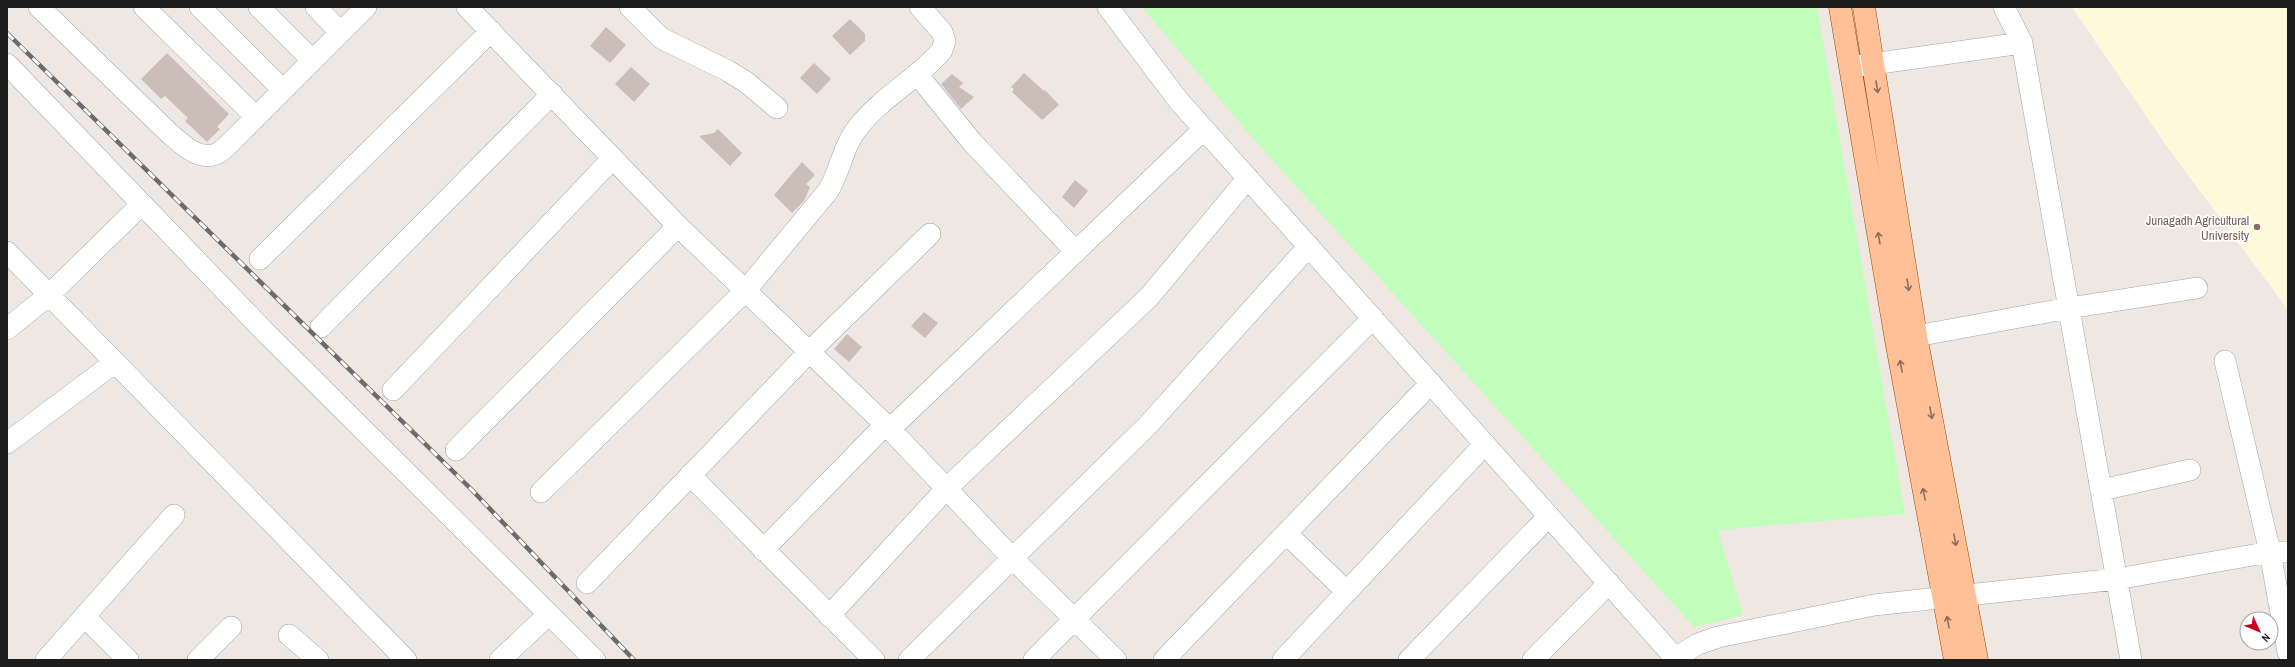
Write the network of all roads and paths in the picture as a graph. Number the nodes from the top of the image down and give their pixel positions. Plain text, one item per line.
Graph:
1 (39, 7) edge
2 (144, 7) edge
3 (200, 7) edge
4 (259, 7) edge
5 (316, 7) edge
6 (366, 7) edge
7 (467, 7) edge
8 (630, 7) edge
9 (920, 7) edge
10 (1108, 7) edge
11 (1840, 7) edge
12 (1864, 7) edge
13 (2004, 7) edge
14 (491, 31) junction
15 (340, 32) junction
16 (2022, 43) junction
17 (312, 60) junction
18 (1873, 63) junction
19 (7, 64) edge
20 (1851, 67) junction
21 (916, 74) junction
22 (283, 90) junction
23 (552, 94) junction
24 (777, 108) dead end
25 (256, 117) junction
26 (1204, 129) junction
27 (613, 158) junction
28 (1248, 178) junction
29 (142, 204) junction
30 (678, 226) junction
31 (930, 234) dead end
32 (1309, 246) junction
33 (7, 252) edge
34 (1076, 252) junction
35 (260, 259) dead end
36 (2197, 288) dead end
37 (746, 290) junction
38 (50, 294) junction
39 (2069, 308) junction
40 (1373, 318) junction
41 (321, 327) dead end
42 (7, 329) edge
43 (1906, 338) junction
44 (810, 351) junction
45 (2225, 361) dead end
46 (114, 364) junction
47 (1431, 383) junction
48 (393, 390) dead end
49 (888, 427) junction
50 (7, 443) edge
51 (1485, 444) junction
52 (456, 450) dead end
53 (2190, 470) dead end
54 (690, 475) junction
55 (946, 489) junction
56 (2102, 490) junction
57 (541, 492) dead end
58 (174, 515) dead end
59 (1549, 516) junction
60 (1286, 533) junction
61 (764, 550) junction
62 (2279, 552) edge
63 (1013, 559) junction
64 (2117, 579) junction
65 (587, 583) dead end
66 (1609, 583) junction
67 (1347, 592) junction
68 (1966, 597) junction
69 (1944, 599) junction
70 (549, 614) junction
71 (829, 616) junction
72 (85, 618) junction
73 (1074, 620) junction
74 (231, 627) dead end
75 (289, 635) dead end
76 (2288, 652) edge
77 (1675, 659) edge
78 (46, 660) edge
79 (128, 660) edge
80 (198, 660) edge
81 (318, 660) edge
82 (406, 660) edge
83 (500, 660) edge
84 (595, 660) edge
85 (874, 660) edge
86 (908, 660) edge
87 (1034, 660) edge
88 (1116, 660) edge
89 (1164, 660) edge
90 (1283, 660) edge
91 (1410, 660) edge
92 (1532, 660) edge
93 (1955, 660) edge
94 (1977, 660) edge
95 (2131, 660) edge

1 - 25 street
2 - 25 street
3 - 22 street
4 - 17 street
5 - 15 street
6 - 15 street
7 - 14 street
8 - 24 street
9 - 21 street
10 - 26 street
11 - 20 main road
12 - 18 main road
13 - 16 street
14 - 23 street
14 - 35 street
15 - 17 street
16 - 18 street
16 - 39 street
17 - 22 street
18 - 20 street
18 -> 43 main road
19 - 29 street
43 -> 20 main road
21 - 34 street
21 - 37 street
22 - 25 street
23 - 27 street
23 - 41 street
26 - 28 street
26 - 34 street
27 - 30 street
27 - 48 street
28 - 32 street
28 - 55 street
29 - 38 street
29 - 70 street
30 - 37 street
30 - 52 street
31 - 44 street
32 - 40 street
32 - 63 street
33 - 38 street
34 - 49 street
36 - 39 street
37 - 44 street
37 - 57 street
38 - 42 street
38 - 46 street
39 - 43 street
39 - 56 street
40 - 47 street
40 - 73 street
43 -> 68 main road
69 -> 43 main road
44 - 49 street
44 - 54 street
45 - 62 street
46 - 50 street
46 - 82 street
47 - 51 street
47 - 60 street
49 - 55 street
49 - 61 street
51 - 59 street
51 - 67 street
53 - 56 street
54 - 61 street
54 - 65 street
55 - 63 street
55 - 71 street
56 - 64 street
58 - 72 street
59 - 66 street
59 - 91 street
60 - 67 street
60 - 89 street
61 - 71 street
62 - 64 street
62 - 76 street
63 - 73 street
63 - 86 street
64 - 68 street
64 - 95 street
66 - 77 street
66 - 92 street
67 - 90 street
68 - 69 street
68 - 94 main road
69 - 77 street
93 -> 69 main road
70 - 83 street
70 - 84 street
71 - 85 street
72 - 78 street
72 - 79 street
73 - 87 street
73 - 88 street
74 - 80 street
75 - 81 street

